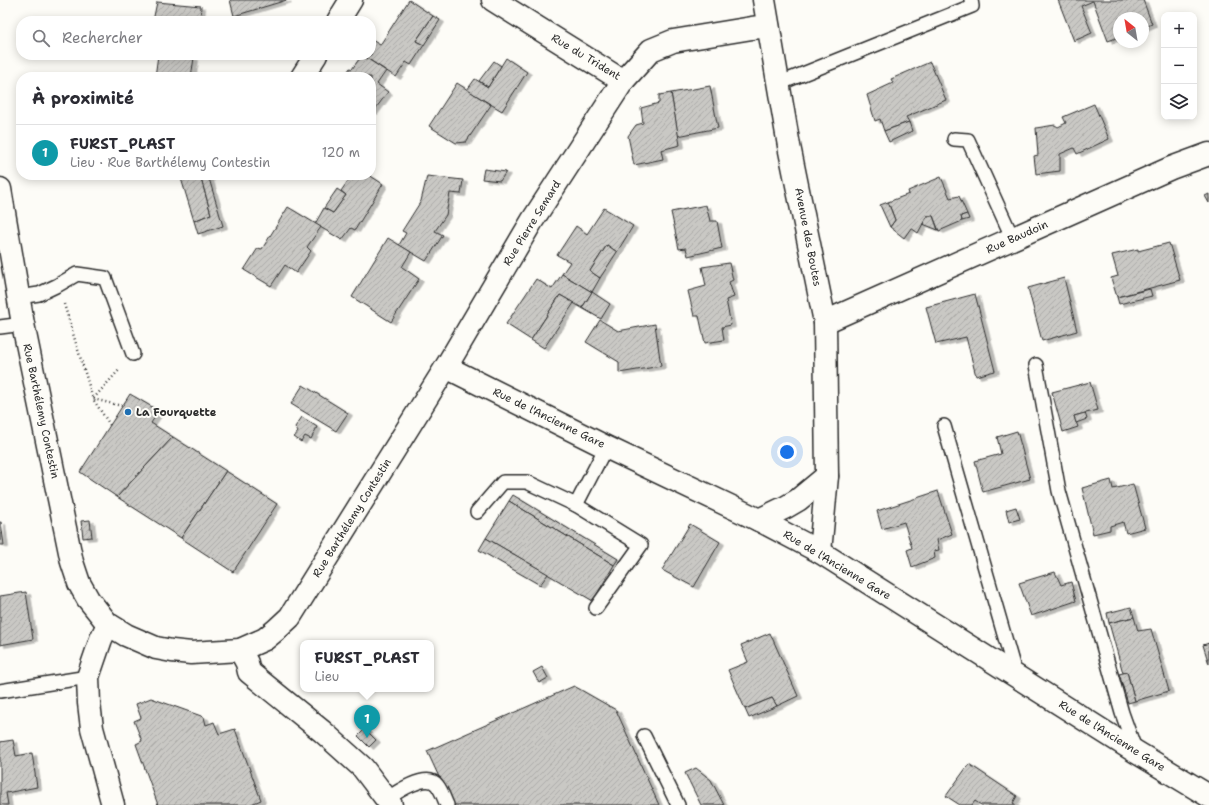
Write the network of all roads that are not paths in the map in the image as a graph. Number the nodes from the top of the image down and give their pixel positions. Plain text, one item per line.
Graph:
1 (351, 0) edge
2 (493, 0) edge
3 (764, 0) edge
4 (972, 0) edge
5 (341, 16) edge
6 (768, 26) junction
7 (313, 60) edge
8 (305, 72) edge
9 (623, 81) junction
10 (778, 84) junction
11 (954, 139) dead end
12 (1209, 154) edge
13 (0, 189) edge
14 (1013, 239) junction
15 (19, 297) junction
16 (825, 322) junction
17 (23, 324) junction
18 (0, 327) edge
19 (133, 354) road end
20 (1036, 365) dead end
21 (446, 367) junction
22 (944, 426) dead end
23 (606, 446) junction
24 (828, 476) junction
25 (576, 505) junction
26 (477, 512) dead end
27 (759, 520) junction
28 (820, 552) junction
29 (596, 608) dead end
30 (108, 624) junction
31 (240, 650) junction
32 (1016, 676) junction
33 (88, 677) junction
34 (0, 692) edge
35 (644, 736) dead end
36 (1136, 752) junction
37 (1209, 796) edge
38 (389, 802) edge
39 (113, 805) edge
40 (447, 805) edge
41 (678, 805) edge

1 - 5 street
2 - 9 street, Rue du Trident
3 - 6 street, Avenue des Boutes
4 - 10 lane
6 - 9 street, Rue du Trident
6 - 10 street, Avenue des Boutes
7 - 8 street
9 - 21 street, Rue Pierre Semard
10 - 16 street, Avenue des Boutes
11 - 14 lane
12 - 14 street, Rue Baudoin
13 - 15 street, Rue Barthélemy Contestin
14 - 16 street, Rue Baudoin
15 - 17 street, Rue Barthélemy Contestin
15 - 19 lane
16 - 24 street, Avenue des Boutes
17 - 18 lane
17 - 30 street, Rue Barthélemy Contestin
20 - 36 lane
21 - 23 street, Rue de l'Ancienne Gare
21 - 31 street, Rue Barthélemy Contestin
22 - 32 lane
23 - 25 lane
23 - 27 street, Rue de l'Ancienne Gare
24 - 27 street
24 - 28 street, Avenue des Boutes
25 - 26 lane
25 - 29 lane
27 - 28 street, Rue de l'Ancienne Gare
28 - 32 street, Rue de l'Ancienne Gare
30 - 31 street, Rue Barthélemy Contestin
30 - 33 street
31 - 38 street
32 - 36 street, Rue de l'Ancienne Gare
33 - 34 lane
33 - 39 street
35 - 41 lane
36 - 37 street, Rue de l'Ancienne Gare
38 - 40 lane

